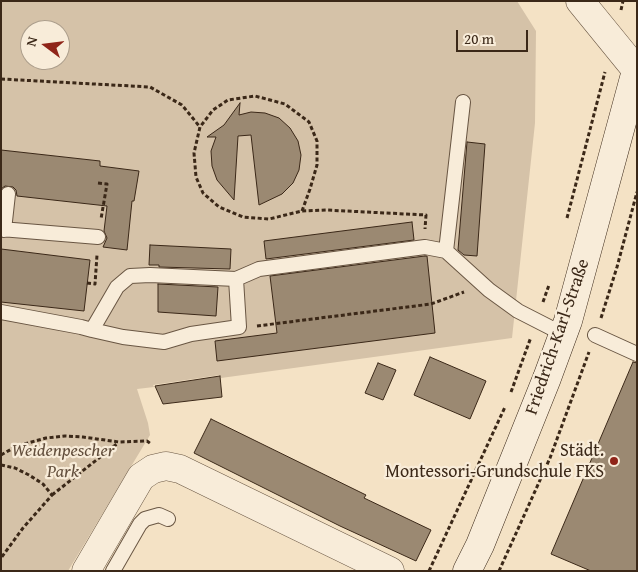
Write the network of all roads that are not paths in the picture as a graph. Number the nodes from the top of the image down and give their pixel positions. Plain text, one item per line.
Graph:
1 (580, 1) edge
2 (636, 70) edge
3 (462, 102) dead end
4 (8, 194) dead end
5 (3, 229) edge
6 (98, 237) dead end
7 (446, 251) junction
8 (236, 279) junction
9 (1, 312) edge
10 (92, 330) junction
11 (563, 334) junction
12 (595, 335) dead end
13 (637, 354) edge
14 (168, 519) dead end
15 (472, 569) edge
16 (86, 571) edge
17 (112, 571) edge
18 (390, 571) edge

1 - 2 main road
2 - 11 main road, Friedrich-Karl-Straße
3 - 7 lane
4 - 5 lane
5 - 6 lane
7 - 8 lane
7 - 11 lane
8 - 10 lane
8 - 10 lane
9 - 10 lane
11 - 15 main road, Friedrich-Karl-Straße
12 - 13 lane
14 - 17 lane
16 - 18 main road

